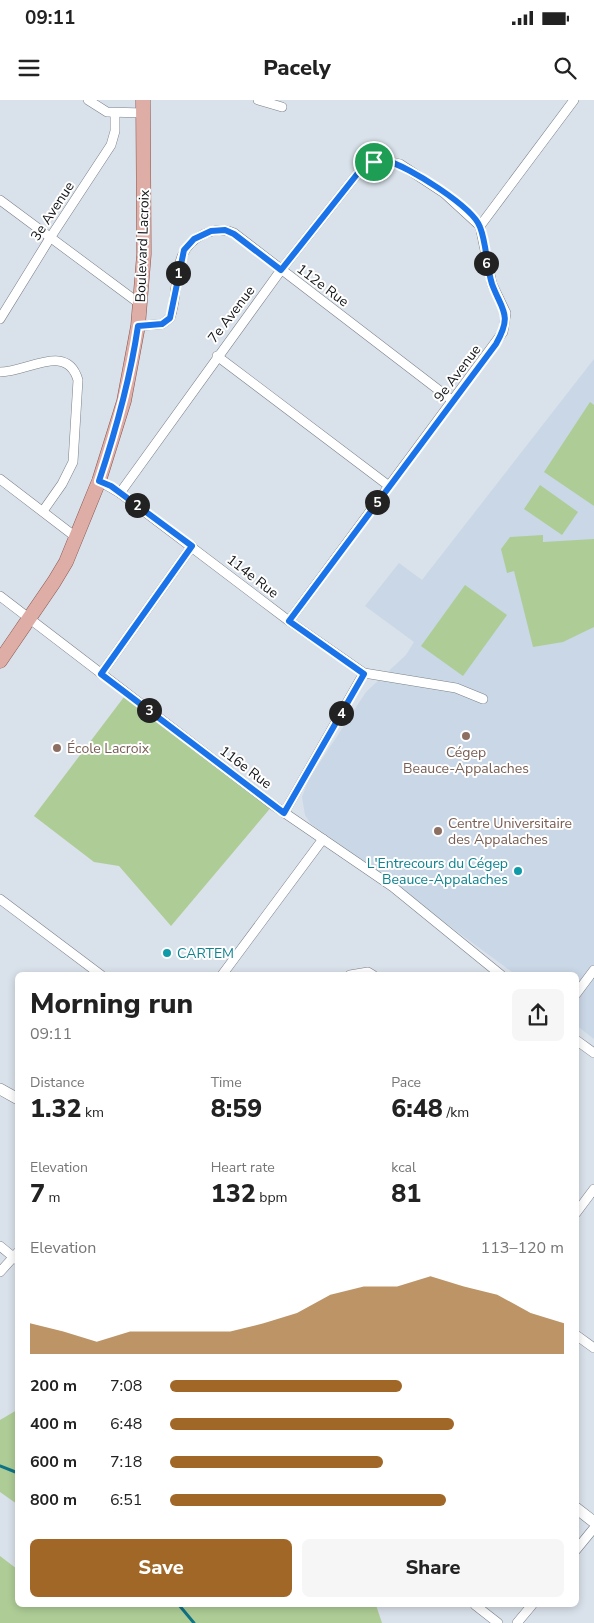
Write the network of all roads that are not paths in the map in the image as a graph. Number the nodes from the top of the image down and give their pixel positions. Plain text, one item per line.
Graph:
1 (88, 100) edge
2 (258, 100) edge
3 (574, 100) edge
4 (143, 107) edge
5 (282, 107) dead end
6 (115, 114) junction
7 (0, 200) edge
8 (480, 226) junction
9 (50, 238) junction
10 (281, 270) junction
11 (140, 304) junction
12 (0, 319) edge
13 (138, 326) junction
14 (217, 356) junction
15 (0, 372) edge
16 (453, 401) junction
17 (0, 479) edge
18 (99, 481) junction
19 (389, 486) junction
20 (120, 493) junction
21 (43, 511) junction
22 (77, 538) junction
23 (192, 546) junction
24 (0, 596) edge
25 (28, 618) junction
26 (289, 621) junction
27 (0, 661) edge
28 (101, 674) junction
29 (364, 674) junction
30 (483, 699) dead end
31 (284, 813) junction
32 (323, 839) junction
33 (0, 899) edge
34 (594, 970) edge
35 (97, 972) edge
36 (224, 972) edge
37 (497, 972) edge
38 (579, 990) edge
39 (579, 1042) edge
40 (594, 1053) edge
41 (0, 1089) edge
42 (15, 1097) edge
43 (594, 1189) edge
44 (579, 1209) edge
45 (0, 1246) edge
46 (15, 1255) edge
47 (15, 1257) edge
48 (0, 1272) edge
49 (579, 1337) edge
50 (594, 1348) edge
51 (579, 1510) edge
52 (594, 1522) edge
53 (594, 1528) edge
54 (579, 1546) edge
55 (478, 1607) edge
56 (530, 1607) edge
57 (498, 1623) edge
58 (517, 1623) edge

1 - 6 street
2 - 5 street
3 - 8 street
4 - 6 street
4 - 11 main road, Boulevard Lacroix
6 - 9 street, 3e Avenue
7 - 9 street
8 - 10 street, 7e Avenue
8 - 16 street, 9e Avenue
9 - 11 street
9 - 12 street, 3e Avenue
10 - 13 street, 112e Rue
10 - 14 street, 7e Avenue
10 - 16 street, 112e Rue
11 - 13 main road, Boulevard Lacroix
13 - 18 main road, Boulevard Lacroix
14 - 19 street
14 - 20 street, 7e Avenue
15 - 21 street
16 - 19 street, 9e Avenue
17 - 21 street
18 - 20 street, 114e Rue
18 - 22 main road, Boulevard Lacroix
19 - 26 street, 9e Avenue
20 - 23 street, 114e Rue
21 - 22 street
22 - 25 main road, Boulevard Lacroix
23 - 26 street, 114e Rue
23 - 28 street
24 - 25 street, 116e Rue
25 - 27 main road, Boulevard Lacroix
25 - 28 street, 116e Rue
26 - 29 street, 114e Rue
28 - 31 street, 116e Rue
29 - 30 street, 114e Rue
29 - 31 street
31 - 32 street, 116e Rue
32 - 36 street
32 - 37 street, 116e Rue
33 - 35 street
34 - 38 street
39 - 40 street
41 - 42 street
43 - 44 street
45 - 46 street
47 - 48 street
49 - 50 street
51 - 52 street
53 - 54 street
55 - 57 street
56 - 58 street

